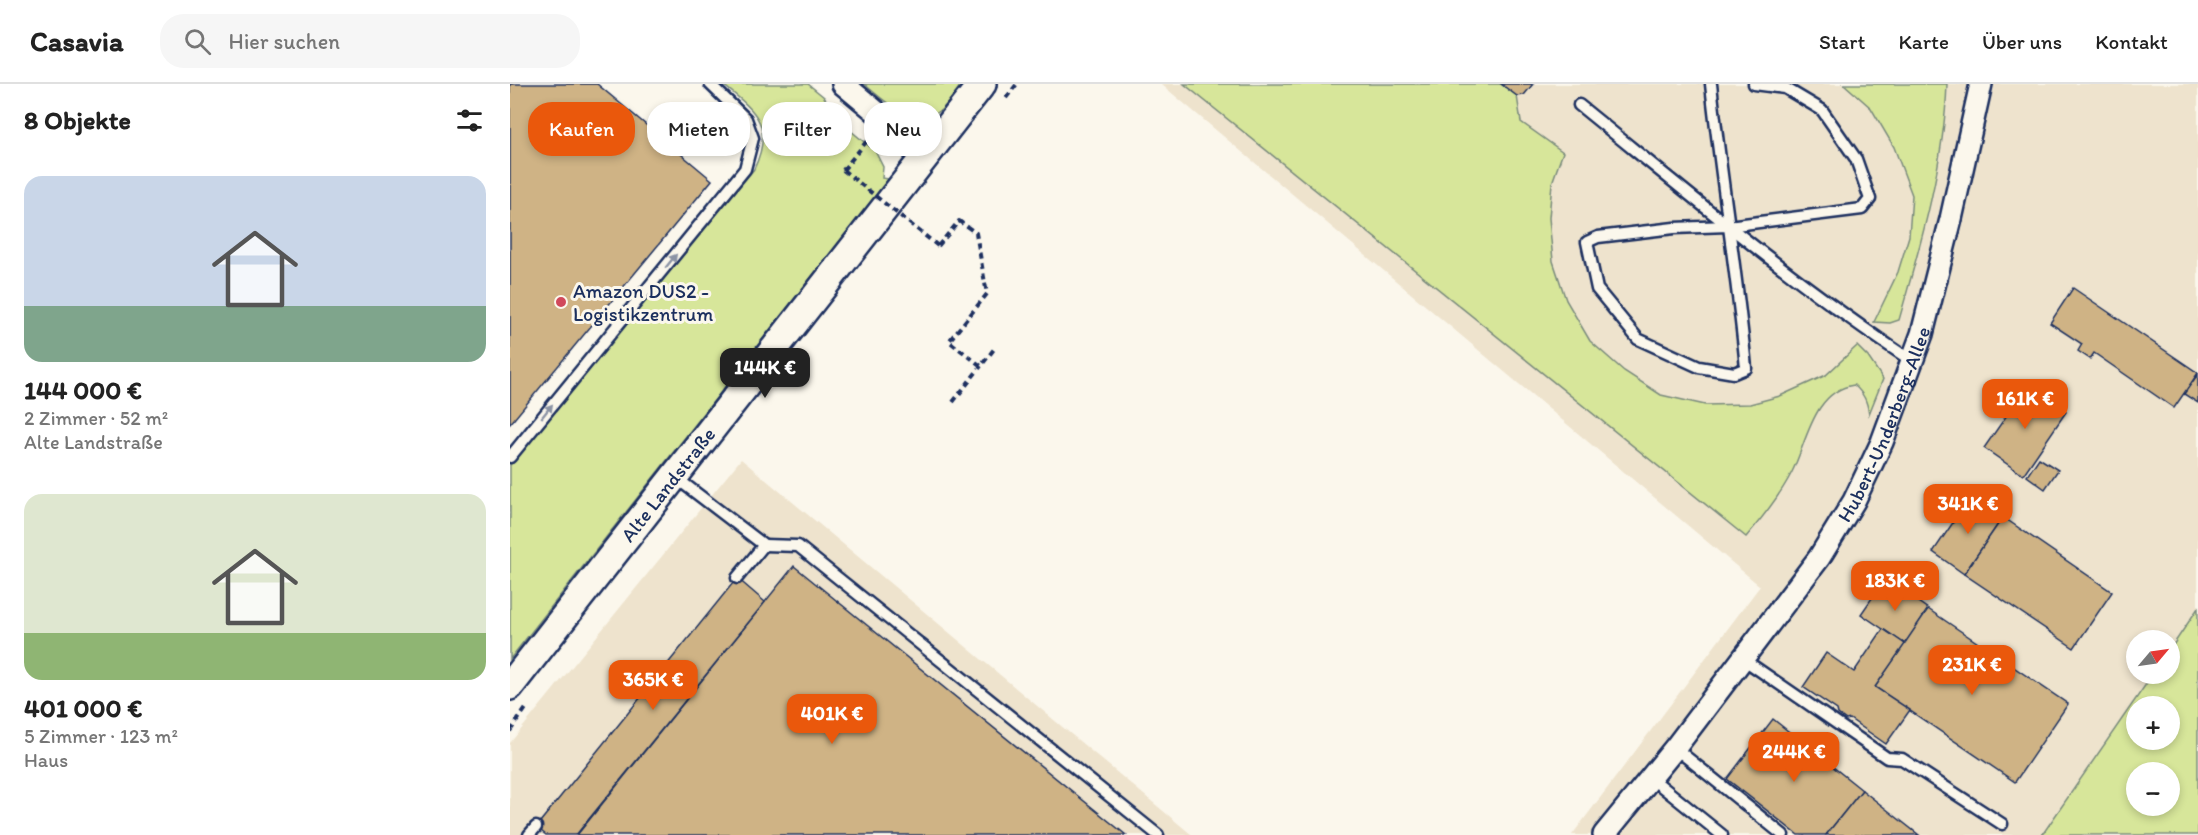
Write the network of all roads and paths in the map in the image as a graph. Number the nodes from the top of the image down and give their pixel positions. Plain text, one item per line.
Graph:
1 (711, 84) edge
2 (843, 84) edge
3 (982, 84) edge
4 (1711, 84) edge
5 (1754, 84) edge
6 (1981, 84) edge
7 (865, 102) edge
8 (1579, 105) dead end
9 (942, 137) edge
10 (864, 144) edge
11 (927, 156) edge
12 (1728, 226) junction
13 (994, 349) dead end
14 (1912, 361) junction
15 (981, 366) junction
16 (953, 402) dead end
17 (510, 457) edge
18 (675, 477) junction
19 (764, 545) junction
20 (737, 578) dead end
21 (1743, 658) junction
22 (510, 686) edge
23 (1675, 748) junction
24 (1650, 777) junction
25 (2001, 824) dead end
26 (1158, 835) edge
27 (1604, 835) edge
28 (1722, 835) edge
29 (1783, 835) edge

17 -> 1 lane
2 - 7 street
3 - 9 street, Alte Landstraße
4 - 12 lane
5 - 12 lane
6 - 14 street, Hubert-Underberg-Allee
8 - 12 lane
10 - 15 path, bridge
11 - 18 street, Alte Landstraße
12 - 12 lane
12 - 14 lane
13 - 15 path
14 - 21 street, Hubert-Underberg-Allee
15 - 16 path
18 - 19 lane
18 - 22 street, Alte Landstraße
19 - 20 lane
19 - 26 lane
21 - 23 street, Hubert-Underberg-Allee
21 - 25 lane
23 - 24 street, Hubert-Underberg-Allee
23 - 29 lane
24 - 27 street, Hubert-Underberg-Allee
24 - 28 lane

